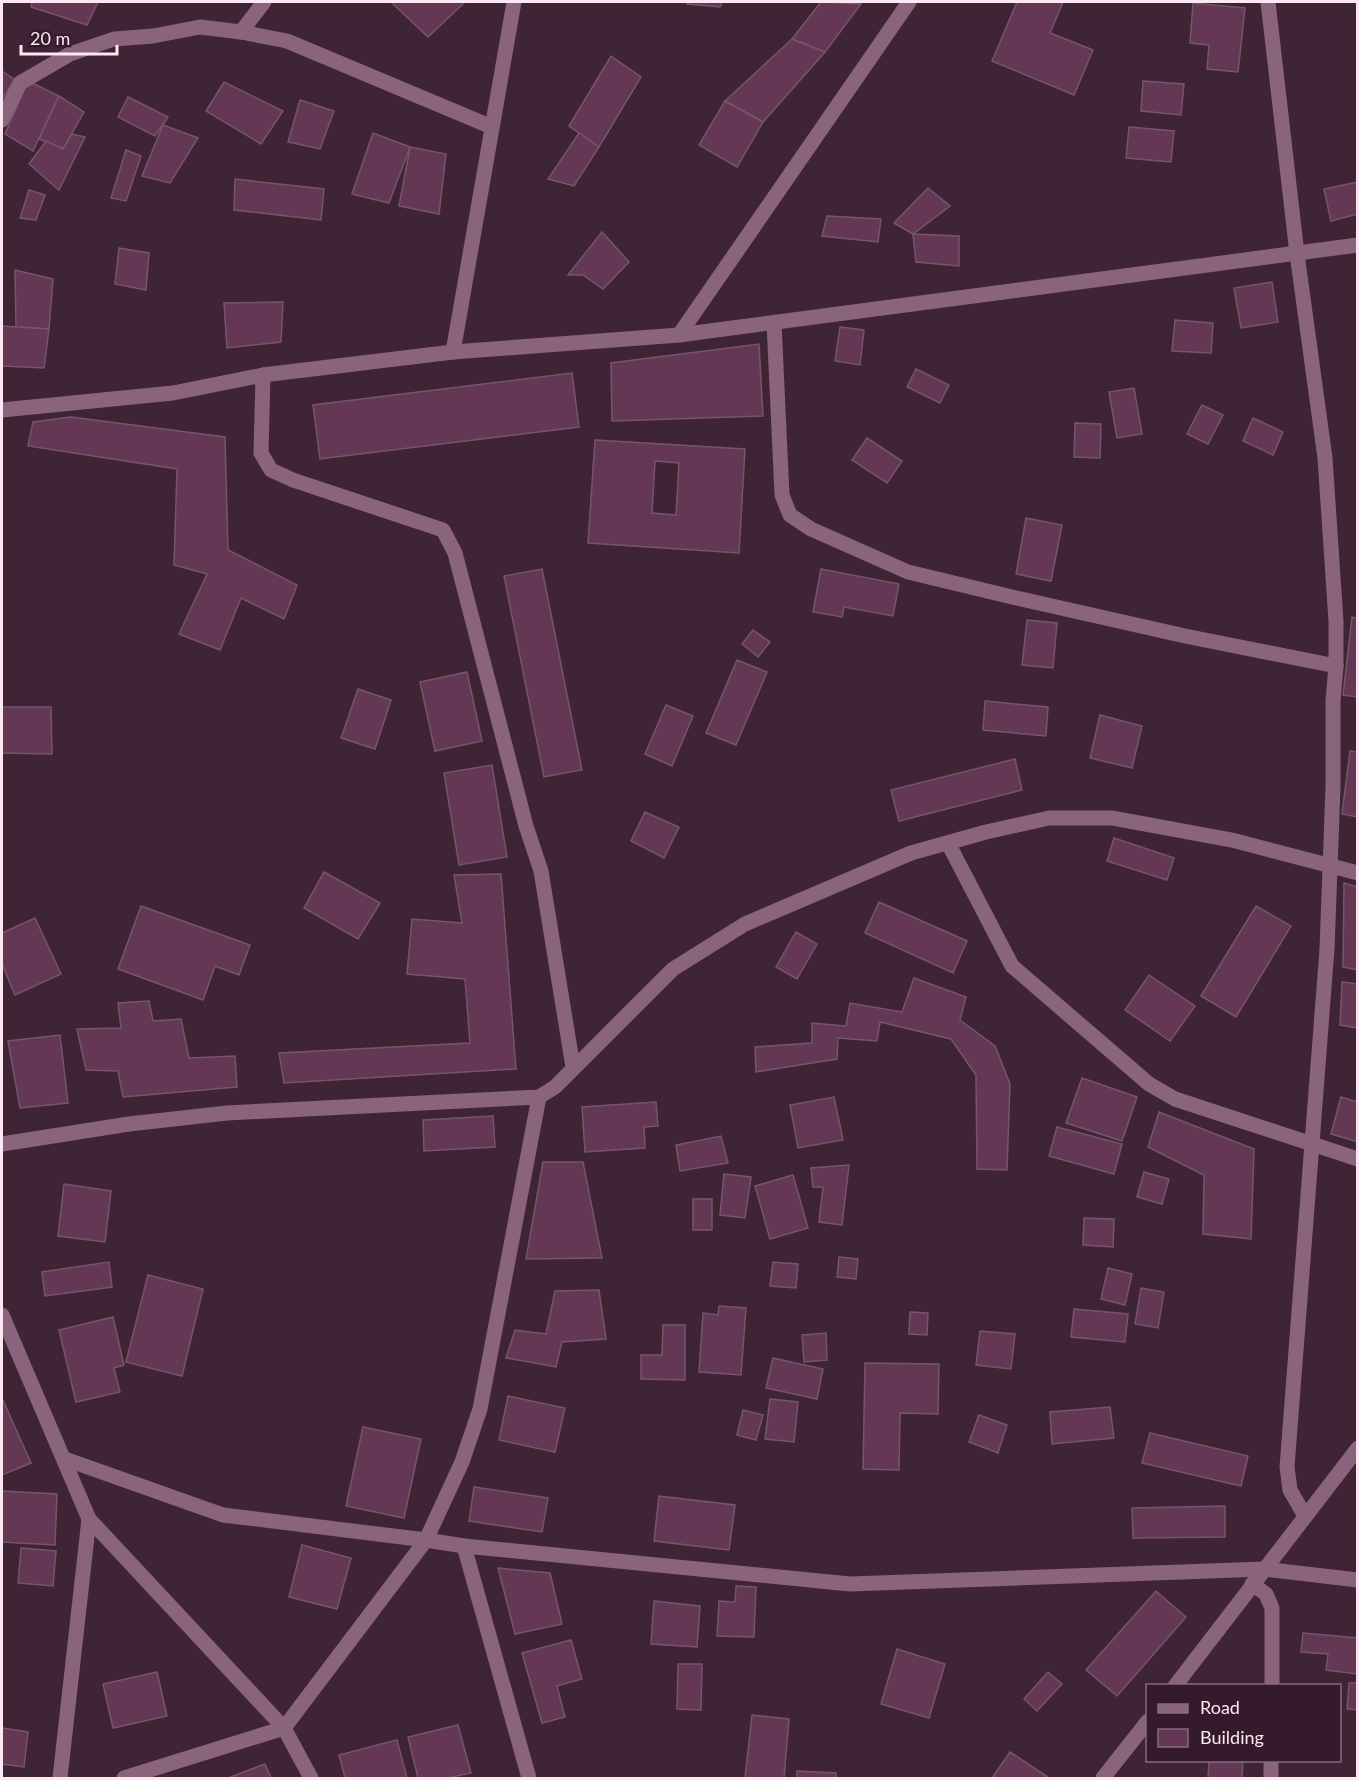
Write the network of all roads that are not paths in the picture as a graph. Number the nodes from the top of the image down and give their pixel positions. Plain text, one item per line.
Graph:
1 (264, 2) edge
2 (514, 2) edge
3 (909, 2) edge
4 (1268, 2) edge
5 (242, 32) junction
6 (2, 120) edge
7 (492, 127) junction
8 (1358, 245) edge
9 (1297, 254) junction
10 (774, 323) junction
11 (679, 334) junction
12 (453, 352) junction
13 (263, 375) junction
14 (2, 410) edge
15 (1336, 666) junction
16 (948, 843) junction
17 (1331, 864) junction
18 (1358, 873) edge
19 (573, 1067) junction
20 (539, 1097) junction
21 (1311, 1143) junction
22 (2, 1144) edge
23 (1358, 1159) edge
24 (2, 1315) edge
25 (1358, 1448) edge
26 (65, 1459) junction
27 (1305, 1516) junction
28 (89, 1519) junction
29 (426, 1540) junction
30 (464, 1546) junction
31 (1264, 1569) junction
32 (1358, 1580) edge
33 (1252, 1584) junction
34 (1177, 1684) edge
35 (1272, 1684) edge
36 (1146, 1724) edge
37 (284, 1728) junction
38 (1271, 1762) edge
39 (60, 1779) edge
40 (124, 1779) edge
41 (311, 1779) edge
42 (528, 1779) edge
43 (1103, 1779) edge
44 (1271, 1779) edge

1 - 5 street
2 - 7 street
3 - 11 street
4 - 9 street
5 - 6 street
5 - 7 street
7 - 12 street
8 - 9 street
9 - 10 street
9 - 15 street
10 - 11 street
10 - 15 street
11 - 12 street
12 - 13 street
13 - 14 street
13 - 19 street
15 - 17 street
16 - 17 street
16 - 19 street
16 - 21 street
17 - 18 street
17 - 21 street
19 - 20 street
20 - 22 street
20 - 29 street
21 - 23 street
21 - 27 street
24 - 26 street
25 - 27 street
26 - 28 street
26 - 29 street
27 - 31 street
28 - 37 street
28 - 39 street
29 - 30 street
29 - 37 street
30 - 31 street
30 - 42 street
31 - 32 street
31 - 33 street
33 - 34 street
33 - 35 street
36 - 43 street
37 - 40 street
37 - 41 street
38 - 44 street

